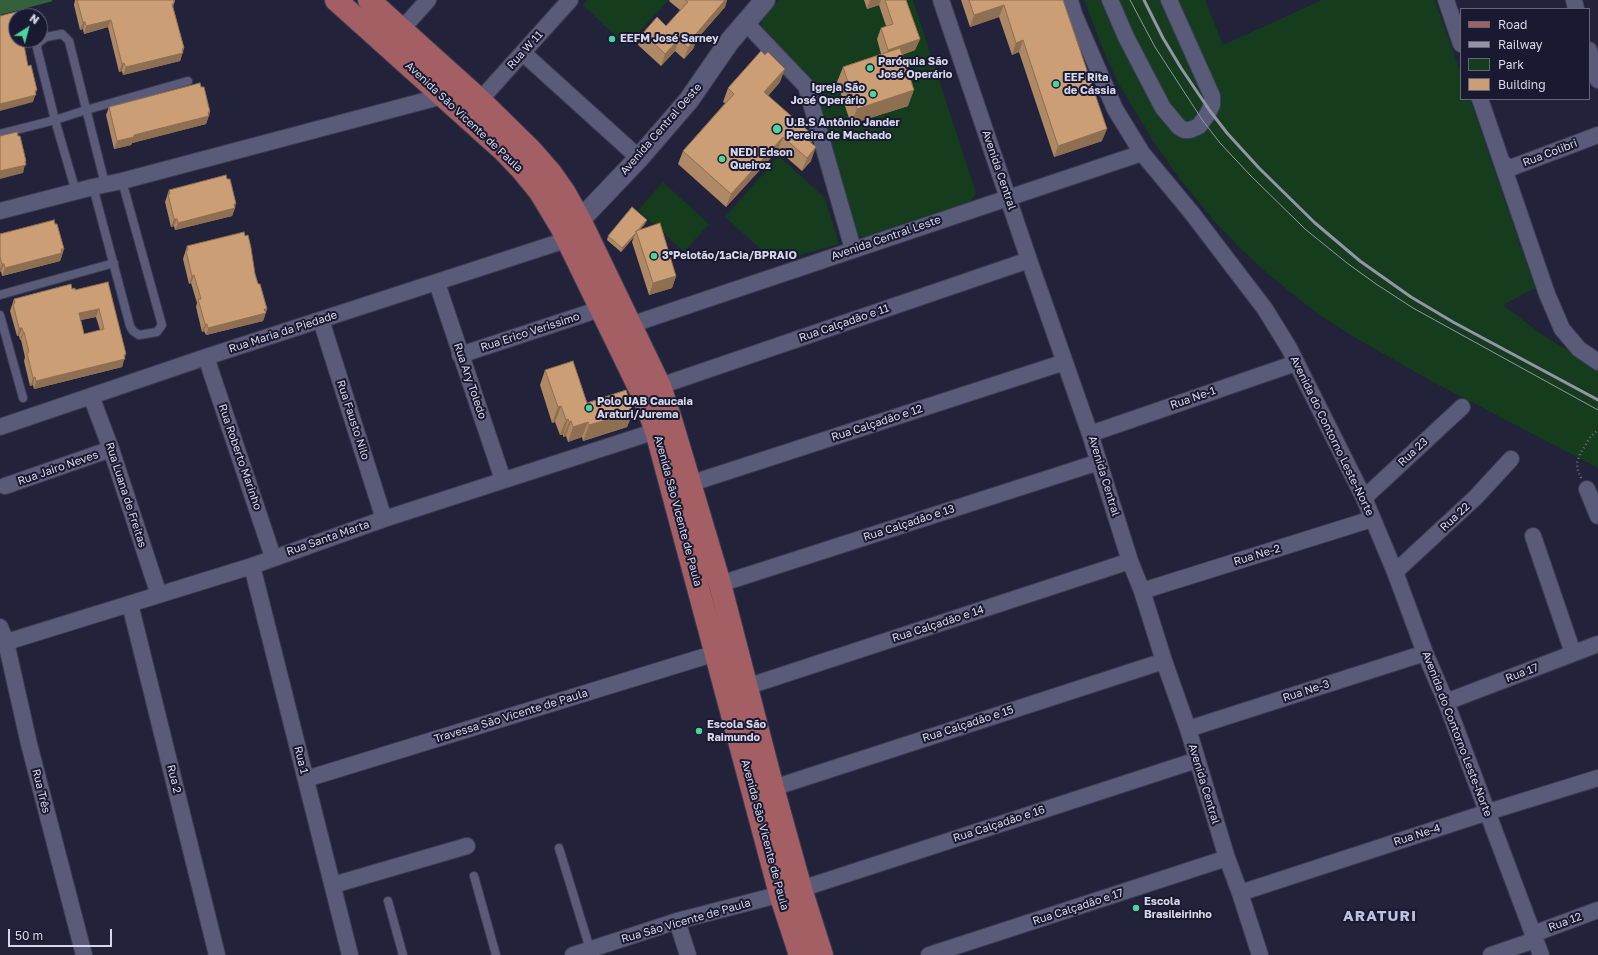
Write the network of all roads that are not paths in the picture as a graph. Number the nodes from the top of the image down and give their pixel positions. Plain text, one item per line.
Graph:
1 (336, 0) edge
2 (369, 0) edge
3 (428, 0) edge
4 (570, 0) edge
5 (765, 0) edge
6 (941, 0) edge
7 (1070, 0) edge
8 (1110, 0) edge
9 (1169, 0) edge
10 (1446, 0) edge
11 (745, 22) junction
12 (402, 29) junction
13 (1460, 41) edge
14 (523, 52) junction
15 (1590, 53) edge
16 (1598, 80) edge
17 (188, 81) dead end
18 (443, 96) junction
19 (480, 100) junction
20 (1480, 100) edge
21 (86, 110) junction
22 (55, 120) junction
23 (0, 134) edge
24 (1598, 135) edge
25 (1142, 153) junction
26 (639, 158) junction
27 (1502, 163) junction
28 (122, 181) junction
29 (99, 186) junction
30 (76, 192) junction
31 (1008, 196) junction
32 (0, 211) edge
33 (569, 229) junction
34 (853, 249) junction
35 (1029, 260) junction
36 (114, 264) junction
37 (437, 282) junction
38 (0, 295) edge
39 (600, 309) junction
40 (0, 315) edge
41 (321, 320) junction
42 (630, 325) junction
43 (460, 355) junction
44 (206, 357) junction
45 (1065, 362) junction
46 (1598, 362) edge
47 (1296, 363) junction
48 (660, 386) junction
49 (91, 396) junction
50 (23, 398) dead end
51 (1462, 407) dead end
52 (0, 427) edge
53 (656, 431) junction
54 (1090, 434) junction
55 (111, 449) junction
56 (1511, 459) dead end
57 (1099, 462) junction
58 (503, 480) junction
59 (689, 484) junction
60 (6, 486) dead end
61 (1587, 489) road end
62 (1364, 498) junction
63 (1598, 516) edge
64 (384, 519) junction
65 (1372, 520) junction
66 (1533, 536) dead end
67 (273, 557) junction
68 (1130, 561) junction
69 (252, 566) junction
70 (1395, 572) junction
71 (720, 584) junction
72 (1142, 591) junction
73 (159, 595) junction
74 (130, 604) junction
75 (0, 627) edge
76 (3, 643) edge
77 (1598, 644) edge
78 (716, 653) junction
79 (1425, 653) junction
80 (1573, 653) junction
81 (1164, 661) junction
82 (746, 687) junction
83 (1446, 702) junction
84 (1188, 729) junction
85 (1197, 760) junction
86 (306, 779) junction
87 (1596, 779) edge
88 (773, 788) junction
89 (1488, 812) junction
90 (467, 846) dead end
91 (559, 848) dead end
92 (1227, 858) junction
93 (474, 876) dead end
94 (333, 885) junction
95 (791, 891) junction
96 (1240, 893) junction
97 (388, 901) dead end
98 (1598, 910) edge
99 (677, 921) junction
100 (1536, 943) edge
101 (579, 953) edge
102 (84, 955) edge
103 (217, 955) edge
104 (350, 955) edge
105 (403, 955) edge
106 (496, 955) edge
107 (688, 955) edge
108 (800, 955) edge
109 (822, 955) edge
110 (929, 955) edge
111 (1260, 955) edge
112 (1491, 955) edge

1 - 18 main road, Avenida São Vicente de Paula
2 - 12 main road, Avenida São Vicente de Paula
3 - 12 street
4 - 14 street, Rua W 11
5 - 11 street, Avenida Central Oeste
6 - 31 street, Avenida Central
7 - 25 street, Avenida do Contorno Leste-Norte
8 - 9 street
10 - 13 street
11 - 26 street, Avenida Central Oeste
11 - 34 street
12 - 19 main road, Avenida São Vicente de Paula
14 - 19 street, Rua W 11
14 - 26 street
15 - 16 street
17 - 21 lane
18 - 28 street
18 - 33 main road, Avenida São Vicente de Paula
19 - 33 main road, Avenida São Vicente de Paula
20 - 27 street
21 - 22 lane
21 - 22 lane
21 - 29 lane
22 - 23 lane
22 - 30 lane
24 - 27 street, Rua Colibri
25 - 31 street, Avenida Central Leste
25 - 47 street, Avenida do Contorno Leste-Norte
26 - 33 street, Avenida Central Oeste
27 - 46 street
28 - 29 street
28 - 36 lane
29 - 30 street
29 - 36 lane
30 - 32 street
31 - 34 street, Avenida Central Leste
31 - 35 street, Avenida Central
33 - 37 street, Rua Maria da Piedade
33 - 39 main road, Avenida São Vicente de Paula
33 - 42 main road, Avenida São Vicente de Paula
34 - 42 street, Avenida Central Leste
35 - 45 street, Avenida Central
35 - 48 street, Rua Calçadão e 11
36 - 38 lane
37 - 41 street, Rua Maria da Piedade
37 - 43 street, Rua Ary Toledo
39 - 43 street, Rua Erico Verissimo
39 - 53 main road, Avenida São Vicente de Paula
40 - 50 lane
41 - 44 street, Rua Maria da Piedade
41 - 64 street, Rua Fausto Nilo
42 - 48 main road, Avenida São Vicente de Paula
43 - 58 street, Rua Ary Toledo
44 - 49 street, Rua Maria da Piedade
44 - 67 street, Rua Roberto Marinho
45 - 54 street, Avenida Central
45 - 59 street, Rua Calçadão e 12
47 - 54 street, Rua Ne-1
47 - 62 street, Avenida do Contorno Leste-Norte
48 - 59 main road, Avenida São Vicente de Paula
49 - 52 street, Rua Maria da Piedade
49 - 55 street, Rua Luana de Freitas
51 - 62 street, Rua 23
53 - 58 street, Rua Santa Marta
53 - 78 main road, Avenida São Vicente de Paula
54 - 57 street, Avenida Central
55 - 60 street, Rua Jairo Neves
55 - 73 street, Rua Luana de Freitas
56 - 70 street, Rua 22
57 - 68 street, Avenida Central
57 - 71 street, Rua Calçadão e 13
58 - 64 street, Rua Santa Marta
59 - 71 main road, Avenida São Vicente de Paula
61 - 63 street
62 - 65 street, Avenida do Contorno Leste-Norte
64 - 67 street, Rua Santa Marta
65 - 70 street, Avenida do Contorno Leste-Norte
65 - 72 street, Rua Ne-2
66 - 80 street
67 - 69 street, Rua Santa Marta
68 - 72 street, Avenida Central
68 - 82 street, Rua Calçadão e 14
69 - 73 street, Rua Santa Marta
69 - 86 street, Rua 1
70 - 79 street, Avenida do Contorno Leste-Norte
71 - 82 main road, Avenida São Vicente de Paula
72 - 81 street, Avenida Central
73 - 74 street, Rua Santa Marta
74 - 76 street, Rua Santa Marta
74 - 103 street, Rua 2
75 - 76 street, Rua Três
76 - 102 street, Rua Três
77 - 80 street, Rua 17
78 - 86 street, Travessa São Vicente de Paula
78 - 95 main road, Avenida São Vicente de Paula
79 - 83 street, Avenida do Contorno Leste-Norte
79 - 84 street, Rua Ne-3
80 - 83 street, Rua 17
81 - 84 street, Avenida Central
81 - 88 street, Rua Calçadão e 15
82 - 88 main road, Avenida São Vicente de Paula
83 - 89 street, Avenida do Contorno Leste-Norte
84 - 85 street, Avenida Central
85 - 92 street, Avenida Central
85 - 95 street, Rua Calçadão e 16
86 - 94 street, Rua 1
87 - 89 street, Rua Ne-4
88 - 95 main road, Avenida São Vicente de Paula
89 - 96 street, Rua Ne-4
89 - 100 street, Avenida do Contorno Leste-Norte
90 - 94 street
91 - 101 lane
92 - 96 street, Avenida Central
92 - 110 street, Rua Calçadão e 17
93 - 106 lane
94 - 104 street, Rua 1
95 - 99 street, Rua São Vicente de Paula
95 - 108 main road, Avenida São Vicente de Paula
95 - 109 main road, Avenida São Vicente de Paula
96 - 111 street, Avenida Central
97 - 105 lane
98 - 100 street, Rua 12
99 - 101 street, Rua São Vicente de Paula
99 - 107 street
100 - 112 street, Rua 12

